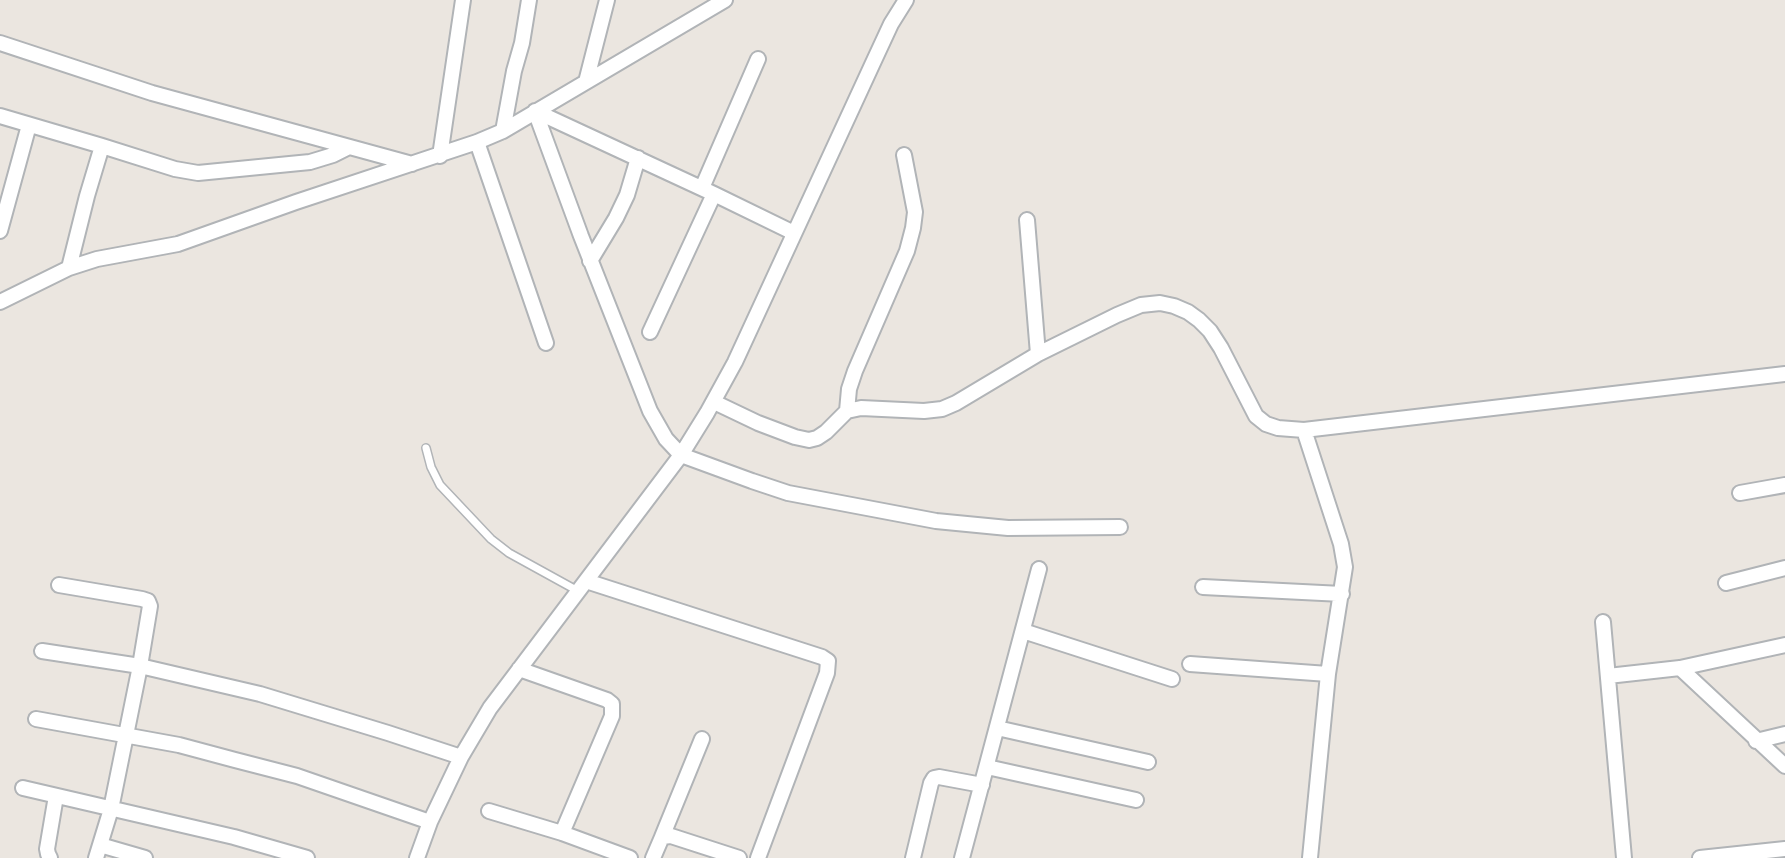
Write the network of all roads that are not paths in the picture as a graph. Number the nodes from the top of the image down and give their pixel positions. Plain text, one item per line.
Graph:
1 (463, 0) edge
2 (529, 0) edge
3 (607, 0) edge
4 (725, 0) edge
5 (906, 0) edge
6 (0, 43) edge
7 (758, 59) dead end
8 (586, 82) junction
9 (535, 111) junction
10 (0, 116) edge
11 (29, 125) junction
12 (503, 131) junction
13 (477, 142) junction
14 (102, 146) junction
15 (349, 147) junction
16 (904, 155) dead end
17 (440, 156) junction
18 (638, 158) junction
19 (414, 164) junction
20 (708, 191) junction
21 (1027, 219) dead end
22 (0, 231) edge
23 (794, 233) junction
24 (590, 261) junction
25 (69, 268) junction
26 (0, 302) edge
27 (650, 331) dead end
28 (546, 343) dead end
29 (1038, 354) junction
30 (1782, 375) edge
31 (1785, 389) edge
32 (713, 402) junction
33 (847, 411) junction
34 (1304, 430) junction
35 (426, 448) dead end
36 (681, 455) junction
37 (1785, 485) edge
38 (1740, 493) dead end
39 (1120, 527) dead end
40 (1785, 568) edge
41 (1039, 569) dead end
42 (1726, 583) dead end
43 (60, 585) dead end
44 (582, 586) junction
45 (1203, 587) dead end
46 (1342, 594) junction
47 (1603, 622) dead end
48 (1023, 631) junction
49 (1785, 645) edge
50 (42, 651) dead end
51 (1190, 664) dead end
52 (140, 666) junction
53 (1680, 668) junction
54 (519, 669) junction
55 (1328, 674) junction
56 (1608, 676) junction
57 (1172, 679) dead end
58 (36, 719) dead end
59 (998, 728) junction
60 (1785, 734) edge
61 (127, 735) junction
62 (702, 739) dead end
63 (1756, 741) junction
64 (461, 757) junction
65 (1148, 762) dead end
66 (1785, 766) edge
67 (987, 767) junction
68 (982, 785) junction
69 (23, 788) dead end
70 (56, 796) junction
71 (1136, 800) dead end
72 (111, 809) junction
73 (489, 811) dead end
74 (430, 822) junction
75 (562, 833) junction
76 (662, 837) junction
77 (1785, 849) edge
78 (98, 852) edge
79 (1745, 856) edge
80 (50, 858) edge
81 (145, 858) edge
82 (307, 858) edge
83 (416, 858) edge
84 (630, 858) edge
85 (653, 858) edge
86 (740, 858) edge
87 (758, 858) edge
88 (913, 858) edge
89 (962, 858) edge
90 (1310, 858) edge
91 (1624, 858) edge
92 (1700, 858) edge

1 - 17 street
2 - 12 street
3 - 8 street
4 - 8 street
5 - 23 street
6 - 15 street
7 - 20 street
8 - 9 street
9 - 12 street
9 - 18 street
9 - 24 street
10 - 11 street
11 - 14 street
11 - 22 street
12 - 13 street
13 - 17 street
13 - 28 street
14 - 15 street
14 - 25 street
15 - 19 street
16 - 33 street
17 - 19 street
18 - 20 street
18 - 24 street
19 - 25 street
20 - 23 street
20 - 27 street
21 - 29 street
23 - 32 street
24 - 36 street
25 - 26 street
29 - 33 street
29 - 34 street
30 - 31 street
30 - 34 street
32 - 33 street
32 - 36 street
34 - 46 street
35 - 44 lane
36 - 39 street
36 - 44 street
37 - 38 street
40 - 42 street
41 - 48 street
43 - 52 street
44 - 54 street
44 - 87 street
45 - 46 street
46 - 55 street
47 - 56 street
48 - 57 street
48 - 59 street
49 - 53 street
50 - 52 street
51 - 55 street
52 - 61 street
52 - 64 street
53 - 56 street
53 - 63 street
54 - 64 street
54 - 75 street
55 - 90 street
56 - 91 street
58 - 61 street
59 - 65 street
59 - 67 street
60 - 63 street
61 - 72 street
61 - 74 street
62 - 76 street
63 - 66 street
64 - 74 street
67 - 68 street
67 - 71 street
68 - 88 street
68 - 89 street
69 - 70 street
70 - 72 street
70 - 80 street
72 - 78 street
72 - 82 street
73 - 75 street
74 - 83 street
75 - 84 street
76 - 85 street
76 - 86 street
77 - 79 street
78 - 81 street
79 - 92 street

